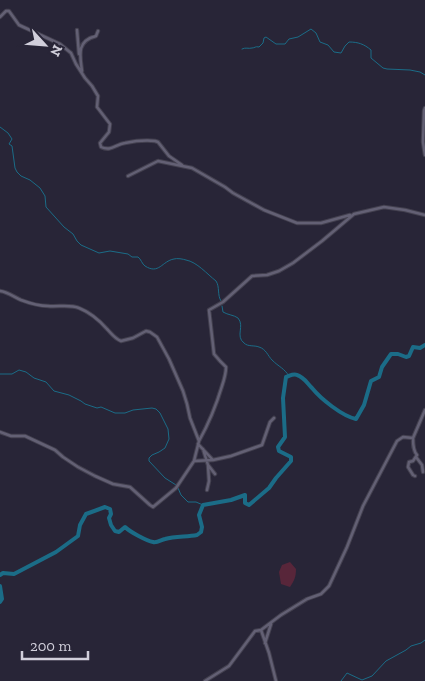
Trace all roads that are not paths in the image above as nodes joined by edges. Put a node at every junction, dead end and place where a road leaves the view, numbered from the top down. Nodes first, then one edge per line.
1 (0, 16) edge
2 (77, 30) dead end
3 (98, 31) dead end
4 (80, 58) junction
5 (82, 72) junction
6 (425, 108) edge
7 (425, 155) edge
8 (182, 166) junction
9 (128, 176) dead end
10 (354, 214) junction
11 (425, 215) edge
12 (0, 291) edge
13 (425, 410) edge
14 (274, 418) dead end
15 (0, 432) edge
16 (413, 438) junction
17 (198, 443) junction
18 (203, 450) junction
19 (416, 457) junction
20 (206, 460) junction
21 (213, 460) junction
22 (194, 461) junction
23 (208, 465) junction
24 (423, 472) dead end
25 (215, 474) dead end
26 (415, 476) dead end
27 (207, 490) dead end
28 (271, 624) junction
29 (260, 630) junction
30 (265, 644) junction
31 (205, 681) edge
32 (276, 681) edge

1 - 5 street
2 - 4 street
3 - 4 street
4 - 5 street
5 - 8 street
6 - 7 street
8 - 9 street
8 - 10 street
10 - 11 street
10 - 17 street
12 - 17 street
13 - 16 street
14 - 21 street
15 - 22 street
16 - 19 street
16 - 28 street
17 - 18 street
17 - 22 street
18 - 20 street
18 - 21 street
19 - 24 street
19 - 26 street
20 - 21 street
20 - 22 street
20 - 23 street
23 - 25 street
23 - 27 street
28 - 29 street
28 - 30 street
29 - 30 street
29 - 31 street
30 - 32 street

